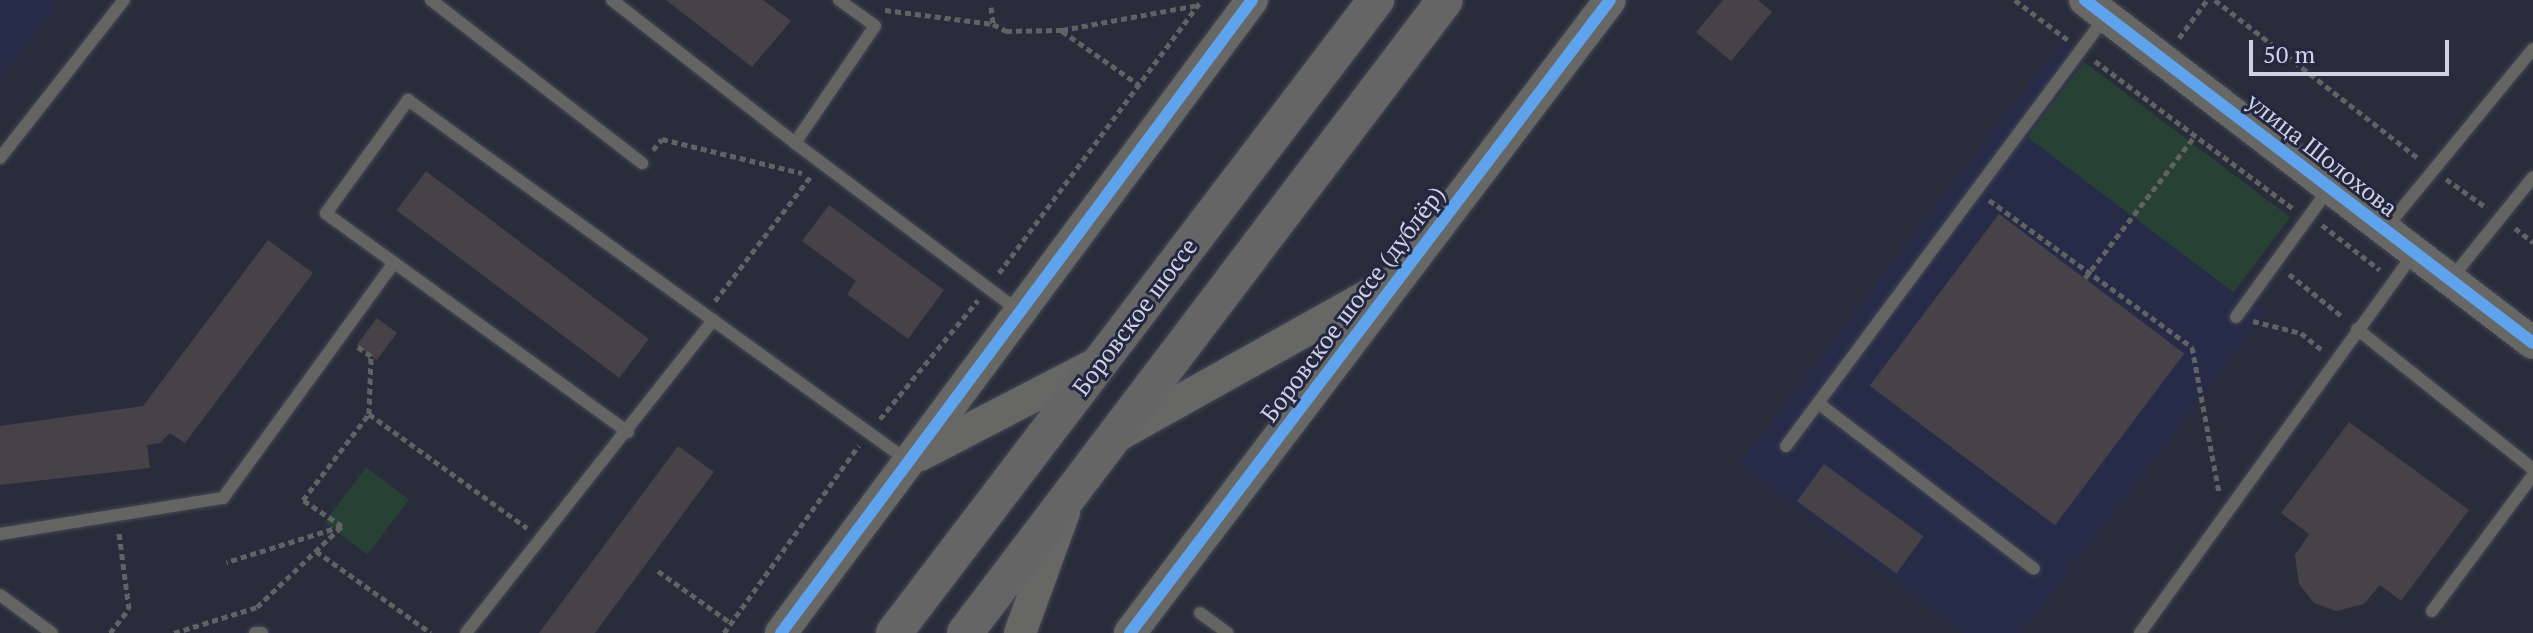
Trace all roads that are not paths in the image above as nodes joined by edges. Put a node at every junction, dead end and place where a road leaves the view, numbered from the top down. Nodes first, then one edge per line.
1 (124, 0) edge
2 (431, 0) edge
3 (612, 0) edge
4 (839, 0) edge
5 (1252, 0) edge
6 (1376, 0) edge
7 (1445, 0) edge
8 (1610, 0) edge
9 (2095, 8) edge
10 (2533, 49) edge
11 (795, 143) junction
12 (0, 158) edge
13 (642, 163) road end
14 (2533, 177) edge
15 (2329, 189) junction
16 (2383, 230) junction
17 (2414, 253) junction
18 (394, 263) junction
19 (1404, 276) junction
20 (2450, 280) junction
21 (1019, 311) junction
22 (709, 317) junction
23 (2236, 317) road end
24 (2357, 329) junction
25 (2533, 343) edge
26 (1101, 361) junction
27 (1818, 403) junction
28 (628, 432) junction
29 (1112, 439) junction
30 (1786, 446) dead end
31 (908, 461) junction
32 (2533, 469) edge
33 (2533, 475) edge
34 (1071, 493) junction
35 (0, 534) edge
36 (2034, 569) dead end
37 (0, 595) edge
38 (2432, 611) dead end
39 (1200, 613) dead end
40 (52, 633) edge
41 (255, 633) edge
42 (262, 633) edge
43 (466, 633) edge
44 (781, 633) edge
45 (894, 633) edge
46 (965, 633) edge
47 (1020, 633) edge
48 (1130, 633) edge
49 (1228, 633) edge
50 (2140, 633) edge

1 - 12 lane
2 - 13 lane
3 - 11 lane
4 - 11 lane
5 - 21 street
6 - 26 main road, Боровское шоссе
7 - 29 main road
8 - 19 street, Боровское шоссе (дублёр)
9 - 15 street, улица Шолохова
9 - 27 lane
10 - 16 lane
11 - 21 lane
14 - 20 lane
15 - 16 street, улица Шолохова
15 - 23 lane
16 - 17 street, улица Шолохова
17 - 20 street, улица Шолохова
17 - 24 lane
18 - 22 lane
18 - 28 lane
18 - 35 lane
19 - 29 street
19 - 48 street, Боровское шоссе (дублёр)
20 - 25 street, улица Шолохова
21 - 31 street
22 - 28 lane
22 - 31 lane
24 - 32 lane
24 - 50 lane
26 - 31 street
26 - 45 main road, Боровское шоссе
27 - 30 lane
27 - 36 lane
28 - 43 lane
29 - 34 main road
31 - 44 street
33 - 38 lane
34 - 46 main road
34 - 47 street
37 - 40 lane
39 - 49 lane
41 - 42 lane

